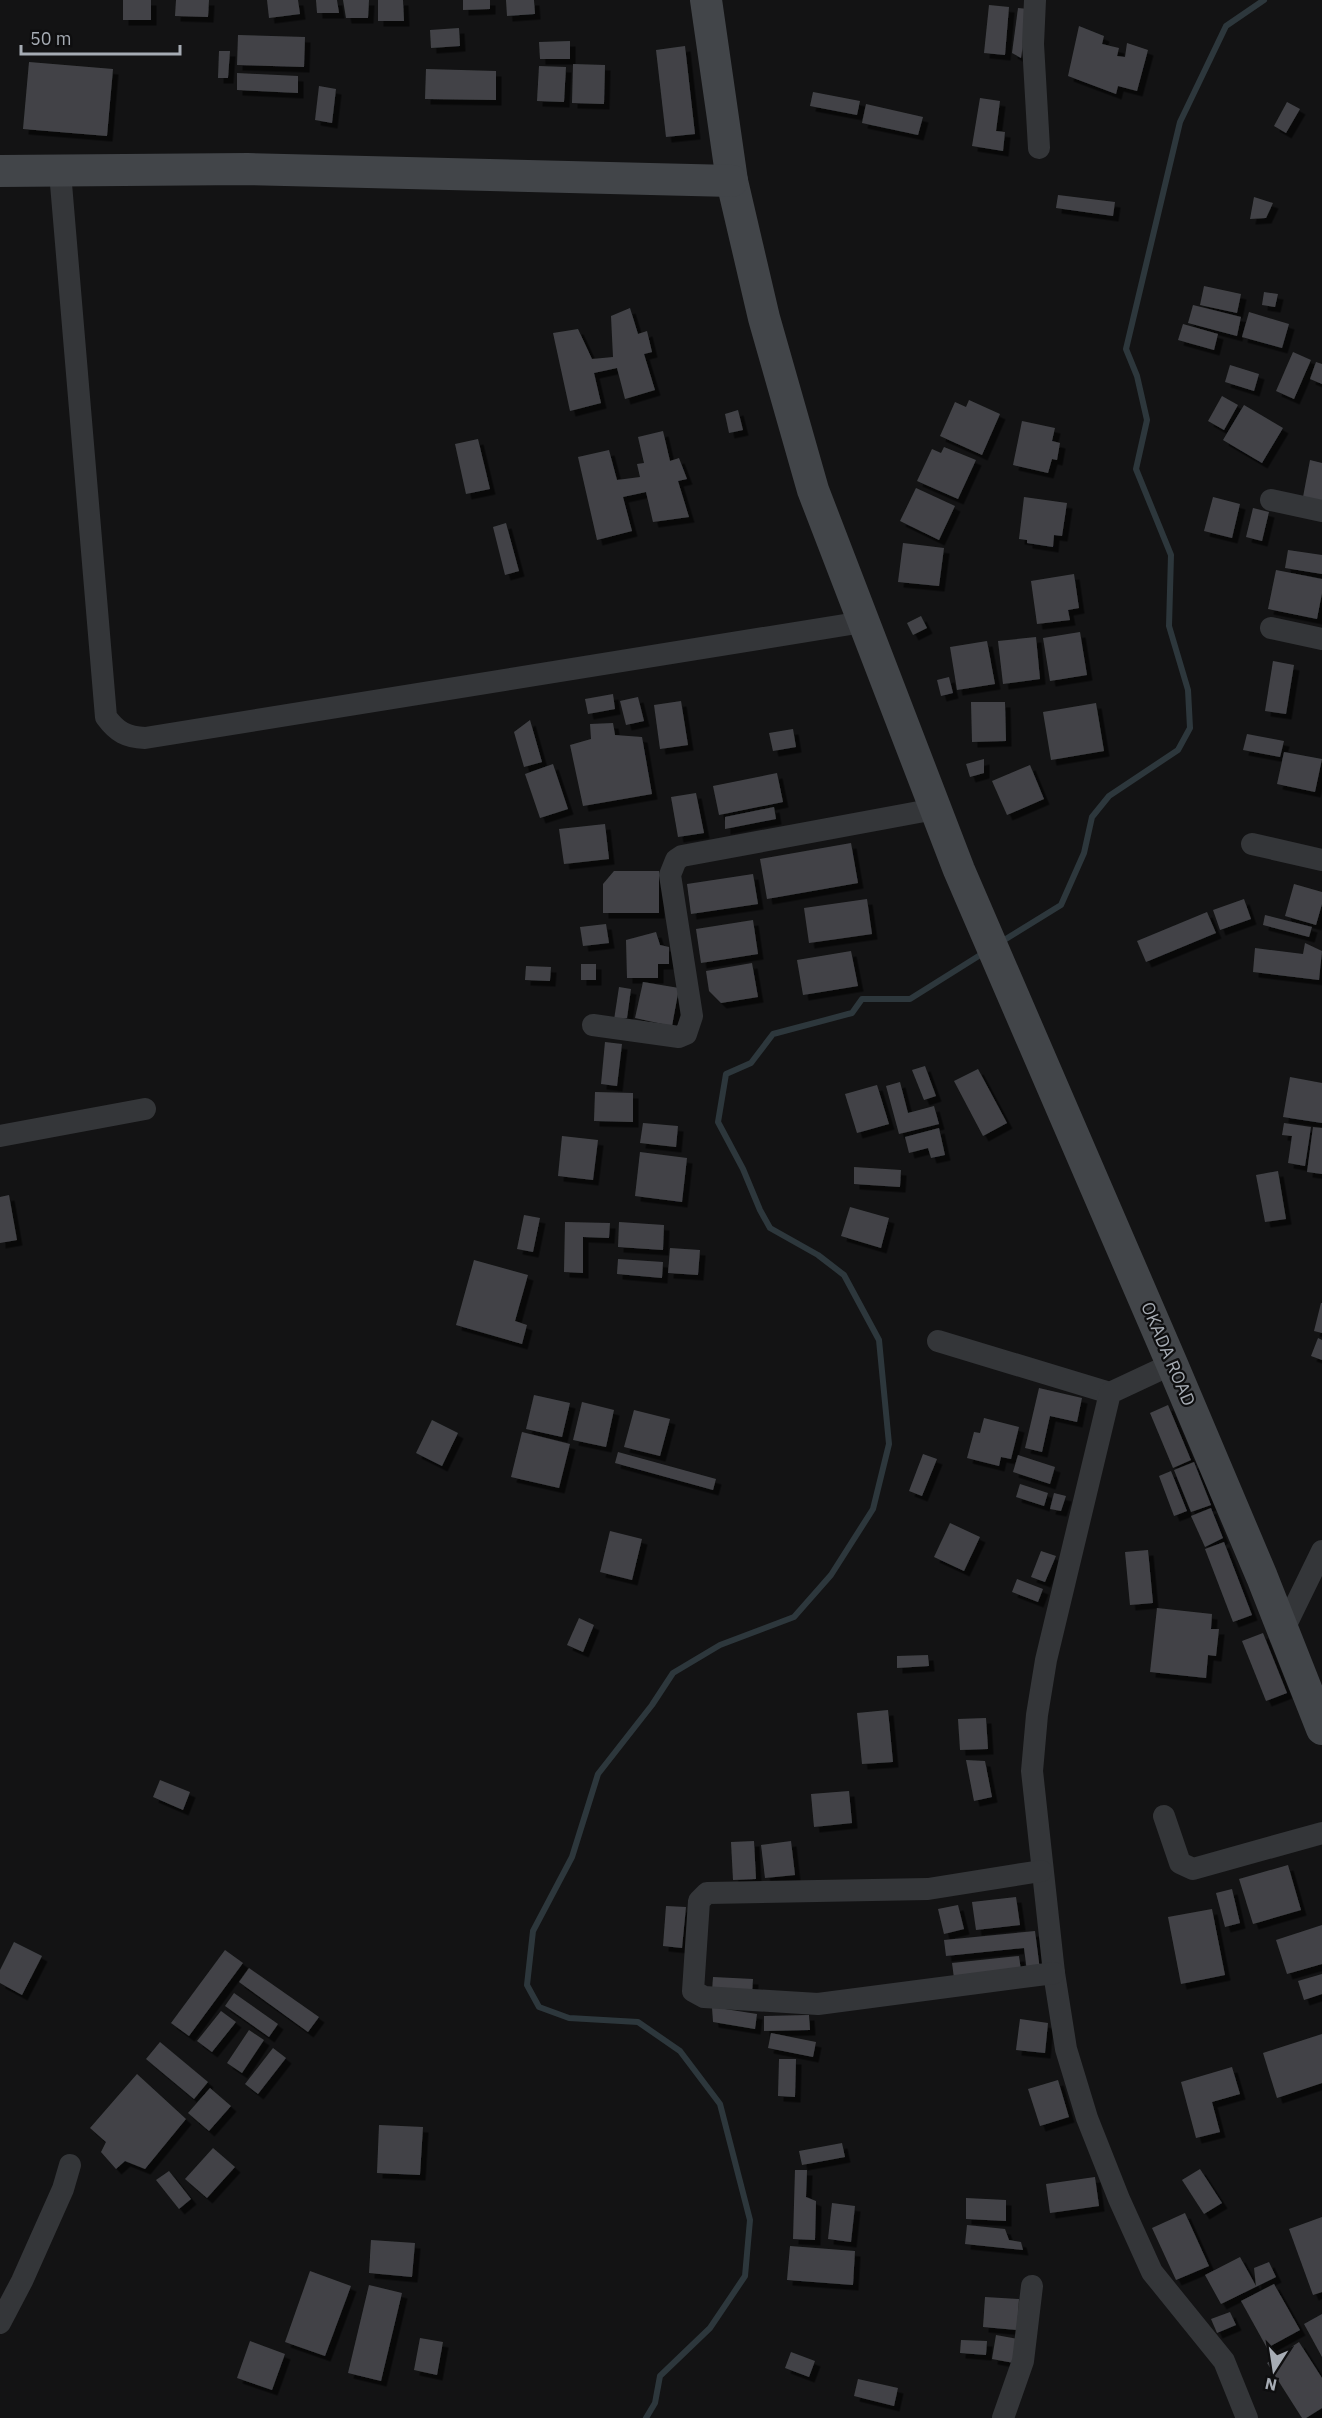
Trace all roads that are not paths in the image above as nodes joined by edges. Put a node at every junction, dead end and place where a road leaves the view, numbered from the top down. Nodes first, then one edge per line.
1 (705, 0) edge
2 (1035, 0) edge
3 (1039, 148) dead end
4 (0, 171) edge
5 (60, 172) junction
6 (732, 181) junction
7 (1271, 500) dead end
8 (1322, 511) edge
9 (862, 622) junction
10 (1271, 628) dead end
11 (1322, 639) edge
12 (935, 809) junction
13 (1252, 844) dead end
14 (1322, 860) edge
15 (593, 1026) dead end
16 (145, 1109) dead end
17 (0, 1136) edge
18 (938, 1341) dead end
19 (1172, 1364) junction
20 (1110, 1393) junction
21 (1322, 1551) edge
22 (1282, 1631) junction
23 (1320, 1719) edge
24 (1164, 1816) dead end
25 (1322, 1833) edge
26 (1041, 1871) junction
27 (1054, 1973) junction
28 (70, 2165) dead end
29 (1032, 2286) dead end
30 (0, 2323) edge
31 (1003, 2418) edge
32 (1247, 2418) edge

1 - 6 street, OKADA ROAD
2 - 3 street
4 - 5 street
5 - 6 street
5 - 9 street
6 - 9 street, OKADA ROAD
7 - 8 street
9 - 12 street, OKADA ROAD
10 - 11 street
12 - 15 street
12 - 19 street, OKADA ROAD
13 - 14 street
16 - 17 street
18 - 20 street
19 - 20 street
19 - 22 street, OKADA ROAD
20 - 26 street
21 - 22 street
22 - 23 street, OKADA ROAD
24 - 25 street
26 - 27 street
26 - 27 street
27 - 32 street
28 - 30 street
29 - 31 street

